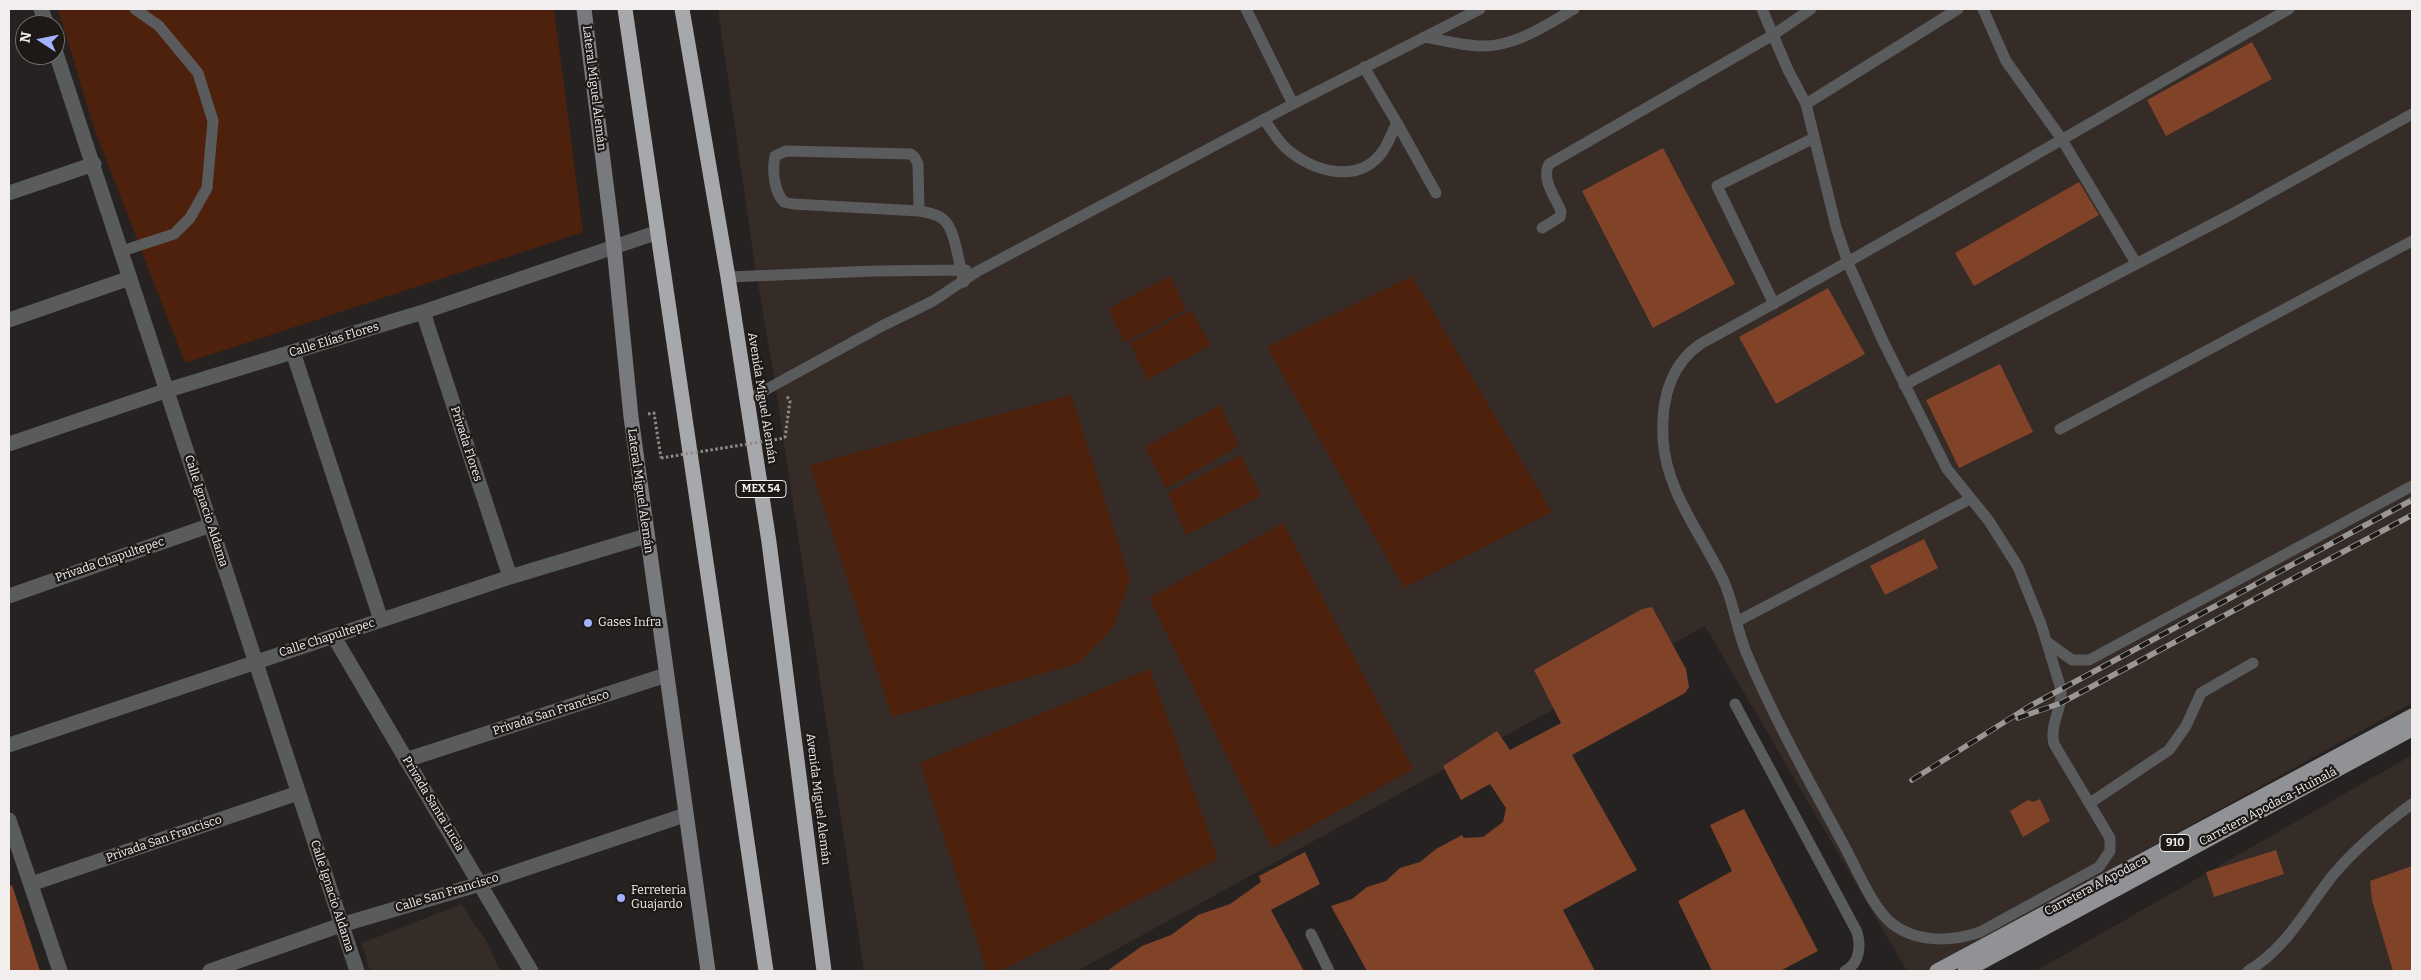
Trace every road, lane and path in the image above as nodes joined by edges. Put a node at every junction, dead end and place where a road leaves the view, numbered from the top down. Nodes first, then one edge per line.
1 (135, 9) edge
2 (584, 9) edge
3 (625, 9) edge
4 (682, 9) edge
5 (1246, 9) edge
6 (1480, 9) edge
7 (1574, 9) edge
8 (1762, 9) edge
9 (1811, 9) edge
10 (1958, 9) edge
11 (1983, 9) edge
12 (2290, 9) edge
13 (1773, 35) junction
14 (1424, 37) junction
15 (60, 65) edge
16 (1364, 68) junction
17 (1293, 104) junction
18 (1806, 104) junction
19 (2412, 114) edge
20 (1264, 119) junction
21 (1397, 123) junction
22 (1814, 138) junction
23 (2061, 138) junction
24 (94, 164) junction
25 (9, 193) edge
26 (1436, 193) dead end
27 (919, 210) junction
28 (1542, 228) dead end
29 (658, 232) junction
30 (2412, 241) edge
31 (614, 247) junction
32 (122, 251) junction
33 (1848, 263) junction
34 (2136, 263) junction
35 (960, 270) junction
36 (978, 271) junction
37 (728, 277) junction
38 (130, 278) junction
39 (964, 282) junction
40 (1774, 304) junction
41 (423, 312) junction
42 (9, 320) edge
43 (293, 352) junction
44 (1904, 385) junction
45 (168, 390) junction
46 (747, 400) junction
47 (790, 401) dead end
48 (654, 413) dead end
49 (2060, 429) dead end
50 (9, 444) edge
51 (2412, 486) edge
52 (1970, 499) junction
53 (211, 525) junction
54 (646, 536) junction
55 (510, 577) junction
56 (9, 596) edge
57 (381, 620) junction
58 (1738, 621) junction
59 (334, 637) junction
60 (2046, 642) junction
61 (254, 661) junction
62 (2253, 663) dead end
63 (666, 675) junction
64 (1736, 704) dead end
65 (2412, 716) edge
66 (2412, 729) edge
67 (9, 745) edge
68 (406, 760) junction
69 (298, 793) junction
70 (2090, 803) junction
71 (2412, 804) edge
72 (685, 815) junction
73 (9, 820) edge
74 (31, 884) junction
75 (480, 884) junction
76 (341, 925) junction
77 (1311, 934) dead end
78 (60, 971) edge
79 (210, 971) edge
80 (357, 971) edge
81 (531, 971) edge
82 (708, 971) edge
83 (766, 971) edge
84 (824, 971) edge
85 (1329, 971) edge
86 (1846, 971) edge
87 (1937, 971) edge
88 (1965, 971) edge
89 (2248, 971) edge

1 - 32 lane
2 - 31 street, Lateral Miguel Alemán
3 - 29 highway
4 - 37 highway, Avenida Miguel Alemán / MEX 54
5 - 17 lane
6 - 14 lane
7 - 14 lane
8 - 13 lane
9 - 13 lane
10 - 18 lane
11 - 23 lane
12 - 23 lane
13 - 18 lane
13 - 28 lane
14 - 16 lane
15 - 24 street, Calle Ignacio Aldama
16 - 17 lane
16 - 21 lane
17 - 20 lane
18 - 22 lane
19 - 34 lane
20 - 21 lane
20 - 36 lane
21 - 26 lane
22 - 33 lane
22 - 40 lane
23 - 33 lane
23 - 34 lane
24 - 25 street
24 - 32 street, Calle Ignacio Aldama
27 - 27 lane
27 - 35 lane
29 - 31 street, Calle Elías Flores
29 - 83 highway
30 - 49 lane
31 - 41 street, Calle Elías Flores
31 - 54 street, Lateral Miguel Alemán
32 - 38 street, Calle Ignacio Aldama
33 - 40 lane
33 - 44 lane
34 - 44 lane
35 - 36 lane
35 - 37 lane
35 - 39 lane
36 - 39 lane
37 - 46 highway, Avenida Miguel Alemán / MEX 54
38 - 42 street
38 - 45 street, Calle Ignacio Aldama
39 - 46 lane
40 - 58 lane
41 - 43 street, Calle Elías Flores
41 - 55 street, Privada Flores
43 - 45 street, Calle Elías Flores
43 - 57 street
44 - 52 lane
45 - 50 street, Calle Elías Flores
45 - 53 street, Calle Ignacio Aldama
46 - 84 highway, Avenida Miguel Alemán / MEX 54
47 - 48 path, bridge
51 - 60 lane
52 - 58 lane
52 - 60 lane
53 - 56 street, Privada Chapultepec
53 - 61 street, Calle Ignacio Aldama
54 - 55 street, Calle Chapultepec
54 - 63 street, Lateral Miguel Alemán
55 - 57 street, Calle Chapultepec
57 - 59 street, Calle Chapultepec
58 - 70 lane
59 - 61 street, Calle Chapultepec
59 - 68 street, Privada Santa Lucia
60 - 70 lane
61 - 67 street, Calle Chapultepec
61 - 69 street, Calle Ignacio Aldama
62 - 70 lane
63 - 68 street, Privada San Francisco
63 - 72 street, Lateral Miguel Alemán
64 - 86 lane
65 - 87 main road, Carretera A Apodaca / 910
66 - 88 main road, Carretera Apodaca-Huinalá / 910
68 - 75 street, Privada Santa Lucia
69 - 74 street, Privada San Francisco
69 - 76 street, Calle Ignacio Aldama
71 - 89 lane
72 - 75 street, Calle San Francisco
72 - 82 street, Lateral Miguel Alemán
73 - 74 street
74 - 78 street
75 - 76 street, Calle San Francisco
75 - 81 street, Privada Santa Lucia
76 - 79 street, Calle San Francisco
76 - 80 street, Calle Ignacio Aldama
77 - 85 lane

